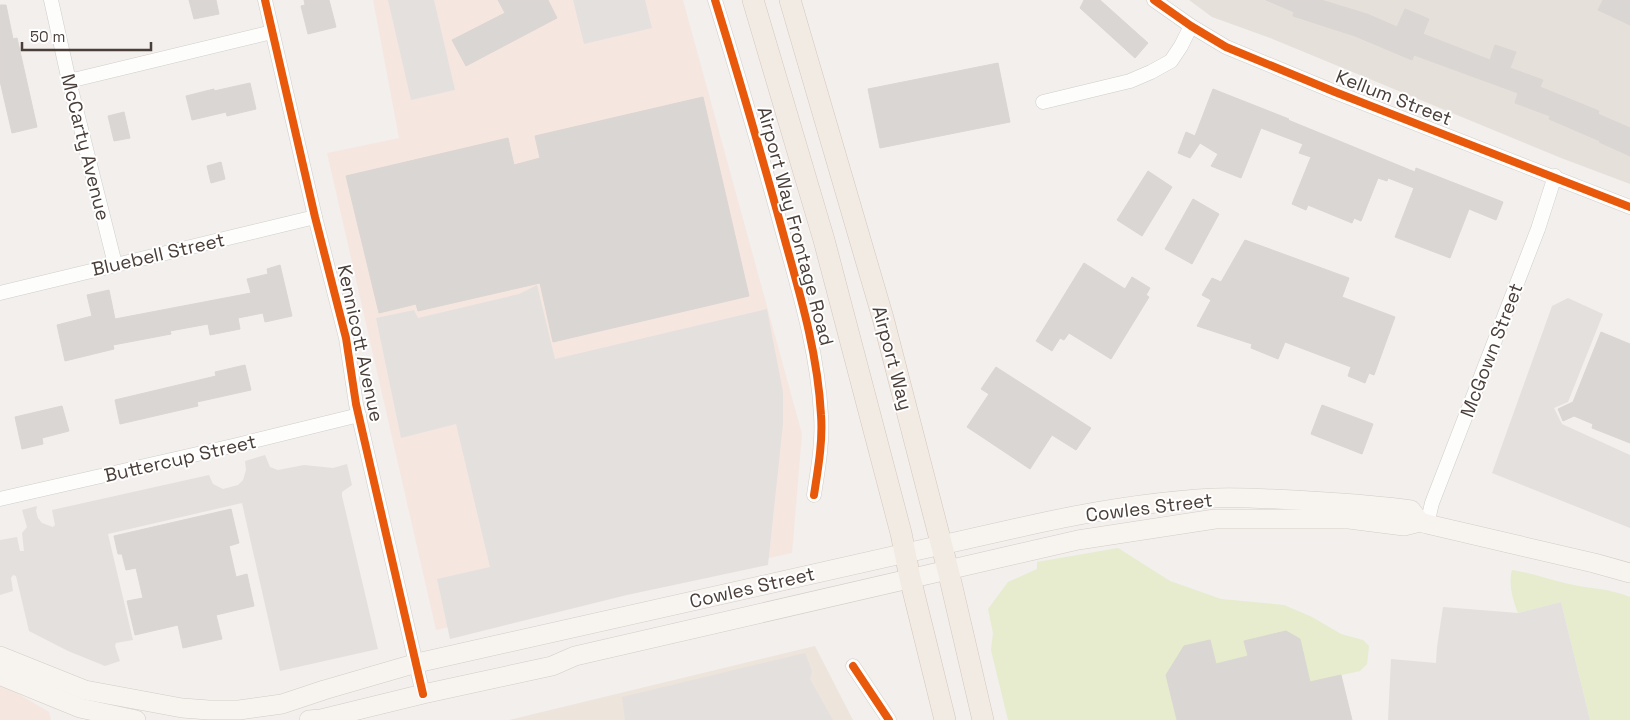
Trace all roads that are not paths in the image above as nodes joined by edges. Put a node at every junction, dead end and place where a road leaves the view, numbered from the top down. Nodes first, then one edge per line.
1 (51, 0) edge
2 (265, 0) edge
3 (715, 0) edge
4 (753, 0) edge
5 (790, 0) edge
6 (1154, 0) edge
7 (1190, 26) junction
8 (272, 32) junction
9 (69, 81) junction
10 (1043, 102) dead end
11 (1555, 176) junction
12 (1630, 207) edge
13 (315, 217) junction
14 (115, 264) junction
15 (0, 293) edge
16 (359, 415) junction
17 (814, 495) dead end
18 (0, 499) edge
19 (1420, 519) junction
20 (941, 545) junction
21 (906, 553) junction
22 (948, 570) junction
23 (1630, 573) edge
24 (910, 578) junction
25 (0, 656) edge
26 (417, 663) junction
27 (853, 666) dead end
28 (0, 673) edge
29 (85, 690) junction
30 (423, 694) junction
31 (78, 714) edge
32 (136, 720) edge
33 (309, 720) edge
34 (889, 720) edge
35 (945, 720) edge
36 (983, 720) edge

1 - 9 street, McCarty Avenue
2 - 8 street, Kennicott Avenue
3 - 17 street, Airport Way Frontage Road
4 - 21 main road, Airport Way
5 - 20 main road, Airport Way
6 - 7 street, Kellum Street
7 - 10 street
7 - 11 street, Kellum Street
8 - 9 street
8 - 13 street, Kennicott Avenue
9 - 14 street, McCarty Avenue
11 - 12 street, Kellum Street
11 - 19 street, McGown Street
13 - 14 street, Bluebell Street
13 - 16 street, Kennicott Avenue
14 - 15 street, Bluebell Street
16 - 18 street, Buttercup Street
16 - 26 street, Kennicott Avenue
19 - 20 main road, Cowles Street
19 - 22 main road, Cowles Street
19 - 23 main road, Cowles Street
20 - 21 main road, Cowles Street
20 - 22 main road, Airport Way
21 - 24 main road, Airport Way
21 - 26 main road, Cowles Street
22 - 24 main road, Cowles Street
22 - 36 main road, Airport Way
24 - 30 main road, Cowles Street
24 - 35 main road, Airport Way
25 - 29 main road, Cowles Street
26 - 29 main road, Cowles Street
26 - 30 street, Kennicott Avenue
27 - 34 street
28 - 31 main road
29 - 31 main road
30 - 33 main road, Cowles Street
31 - 32 main road

